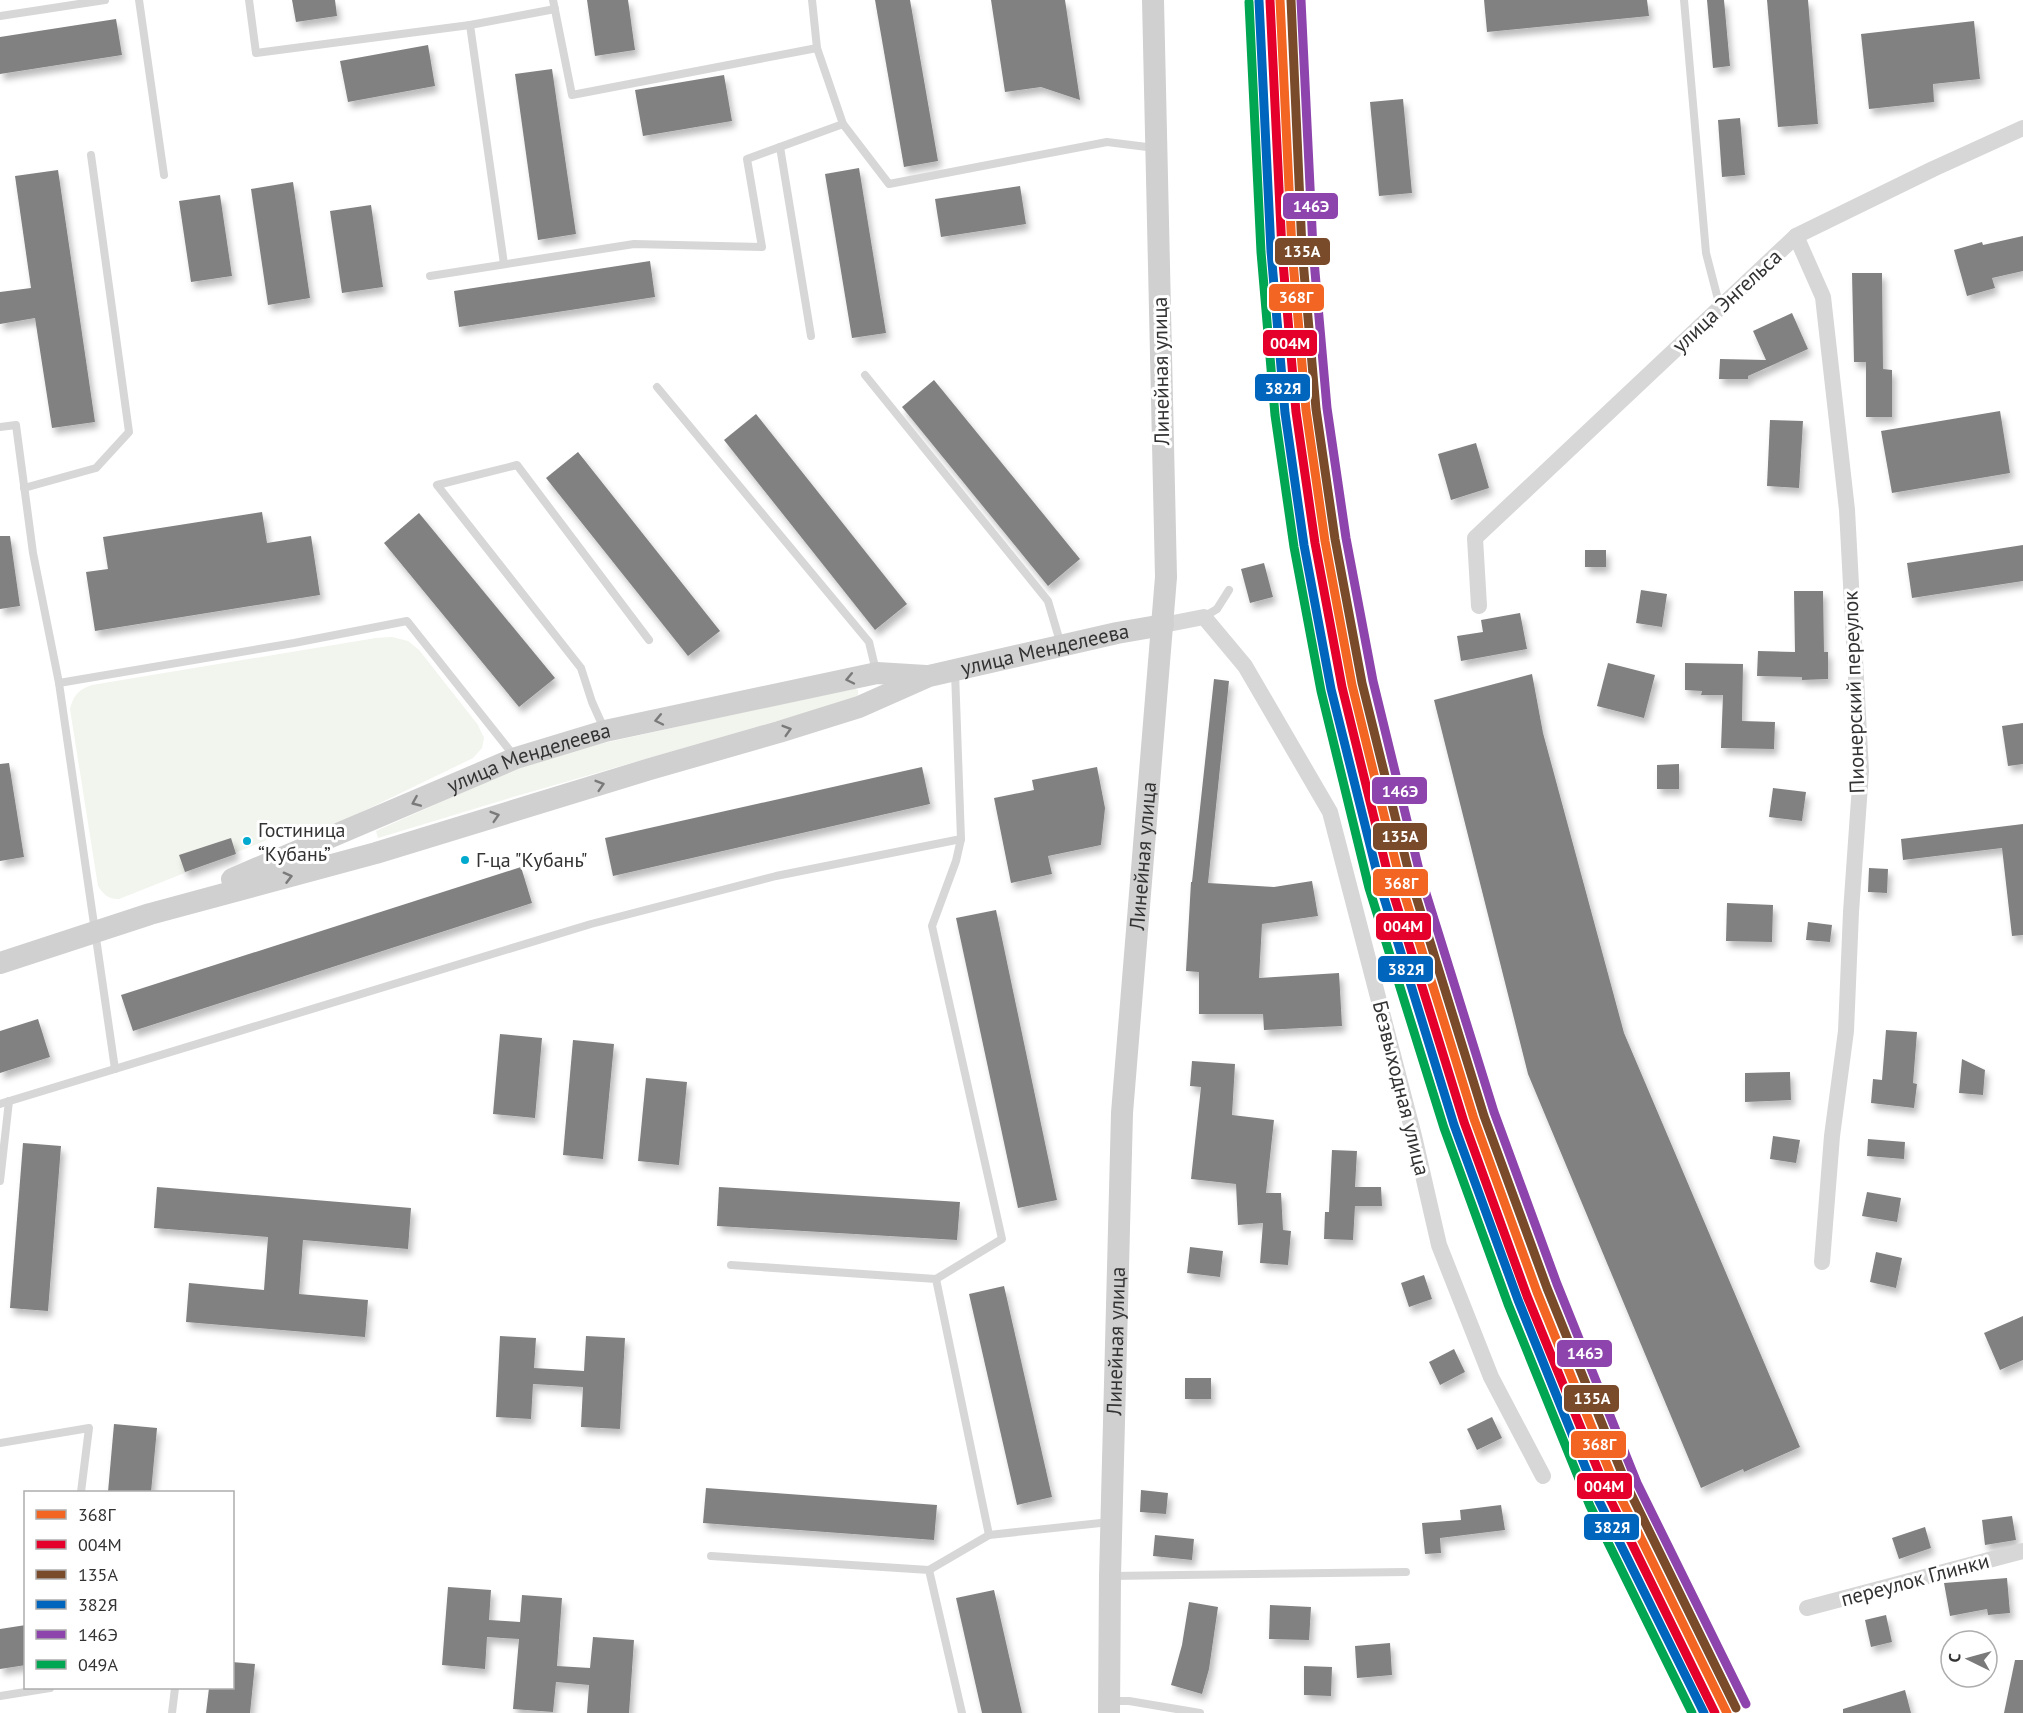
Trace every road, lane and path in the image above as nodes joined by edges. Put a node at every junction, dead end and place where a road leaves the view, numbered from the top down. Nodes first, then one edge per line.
1 (105, 0) edge
2 (139, 0) edge
3 (249, 0) edge
4 (812, 0) edge
5 (1153, 0) edge
6 (1684, 0) edge
7 (554, 4) edge
8 (0, 16) edge
9 (470, 25) junction
10 (817, 48) junction
11 (843, 124) junction
12 (2023, 128) edge
13 (780, 147) junction
14 (1156, 148) junction
15 (91, 155) dead end
16 (164, 175) dead end
17 (1796, 236) junction
18 (504, 264) junction
19 (430, 276) dead end
20 (1720, 307) junction
21 (811, 336) dead end
22 (865, 375) dead end
23 (657, 387) dead end
24 (0, 427) edge
25 (24, 488) junction
26 (1229, 590) dead end
27 (1479, 606) dead end
28 (1204, 617) junction
29 (1163, 625) junction
30 (649, 640) dead end
31 (1061, 646) junction
32 (955, 670) junction
33 (877, 673) junction
34 (929, 676) junction
35 (59, 683) junction
36 (605, 731) junction
37 (516, 758) junction
38 (961, 839) junction
39 (150, 914) junction
40 (95, 932) junction
41 (0, 963) edge
42 (115, 1069) junction
43 (5, 1102) edge
44 (0, 1181) edge
45 (1822, 1262) dead end
46 (731, 1265) dead end
47 (936, 1279) junction
48 (0, 1443) edge
49 (1543, 1476) dead end
50 (81, 1491) edge
51 (1113, 1522) junction
52 (989, 1535) junction
53 (2023, 1551) edge
54 (711, 1556) dead end
55 (929, 1570) junction
56 (1406, 1572) dead end
57 (1110, 1575) junction
58 (1807, 1608) dead end
59 (43, 1689) edge
60 (175, 1689) edge
61 (0, 1695) edge
62 (1109, 1707) edge
63 (172, 1713) edge
64 (962, 1713) edge
65 (1200, 1713) edge

1 - 8 lane
2 - 16 lane
3 - 9 lane
4 - 10 lane
5 - 14 main road, Линейная улица
6 - 20 lane
7 - 9 lane
7 - 10 lane
9 - 18 lane
10 - 11 lane
11 - 13 lane
11 - 14 lane
12 - 17 street, улица Энгельса
13 - 18 lane
13 - 21 lane
14 - 29 main road, Линейная улица
15 - 25 lane
17 - 20 street, улица Энгельса
17 - 45 street, Пионерский переулок
18 - 19 lane
20 - 27 street, улица Энгельса
22 - 31 lane
23 - 33 lane
24 - 25 lane
25 - 35 lane
26 - 28 lane
28 - 29 street
28 - 49 street, Безвыходная улица
29 - 31 main road, улица Менделеева
29 - 51 main road, Линейная улица
30 - 36 lane
31 - 32 main road, улица Менделеева
32 - 34 main road, улица Менделеева
32 - 38 lane
33 - 34 main road, улица Менделеева
33 -> 36 main road, улица Менделеева
39 -> 34 main road, улица Менделеева
35 - 37 lane
35 - 40 lane
36 - 37 main road, улица Менделеева
37 -> 39 main road, улица Менделеева
38 - 42 lane
38 - 47 lane
39 - 40 main road, улица Менделеева
40 - 41 main road, улица Менделеева
40 - 42 lane
42 - 43 lane
43 - 44 lane
46 - 47 lane
47 - 52 lane
48 - 50 lane
51 - 52 lane
51 - 57 main road, Линейная улица
52 - 55 lane
53 - 58 street, переулок Глинки
54 - 55 lane
55 - 64 lane
56 - 57 lane
57 - 62 main road, Линейная улица
59 - 61 lane
60 - 63 lane
62 - 65 lane

